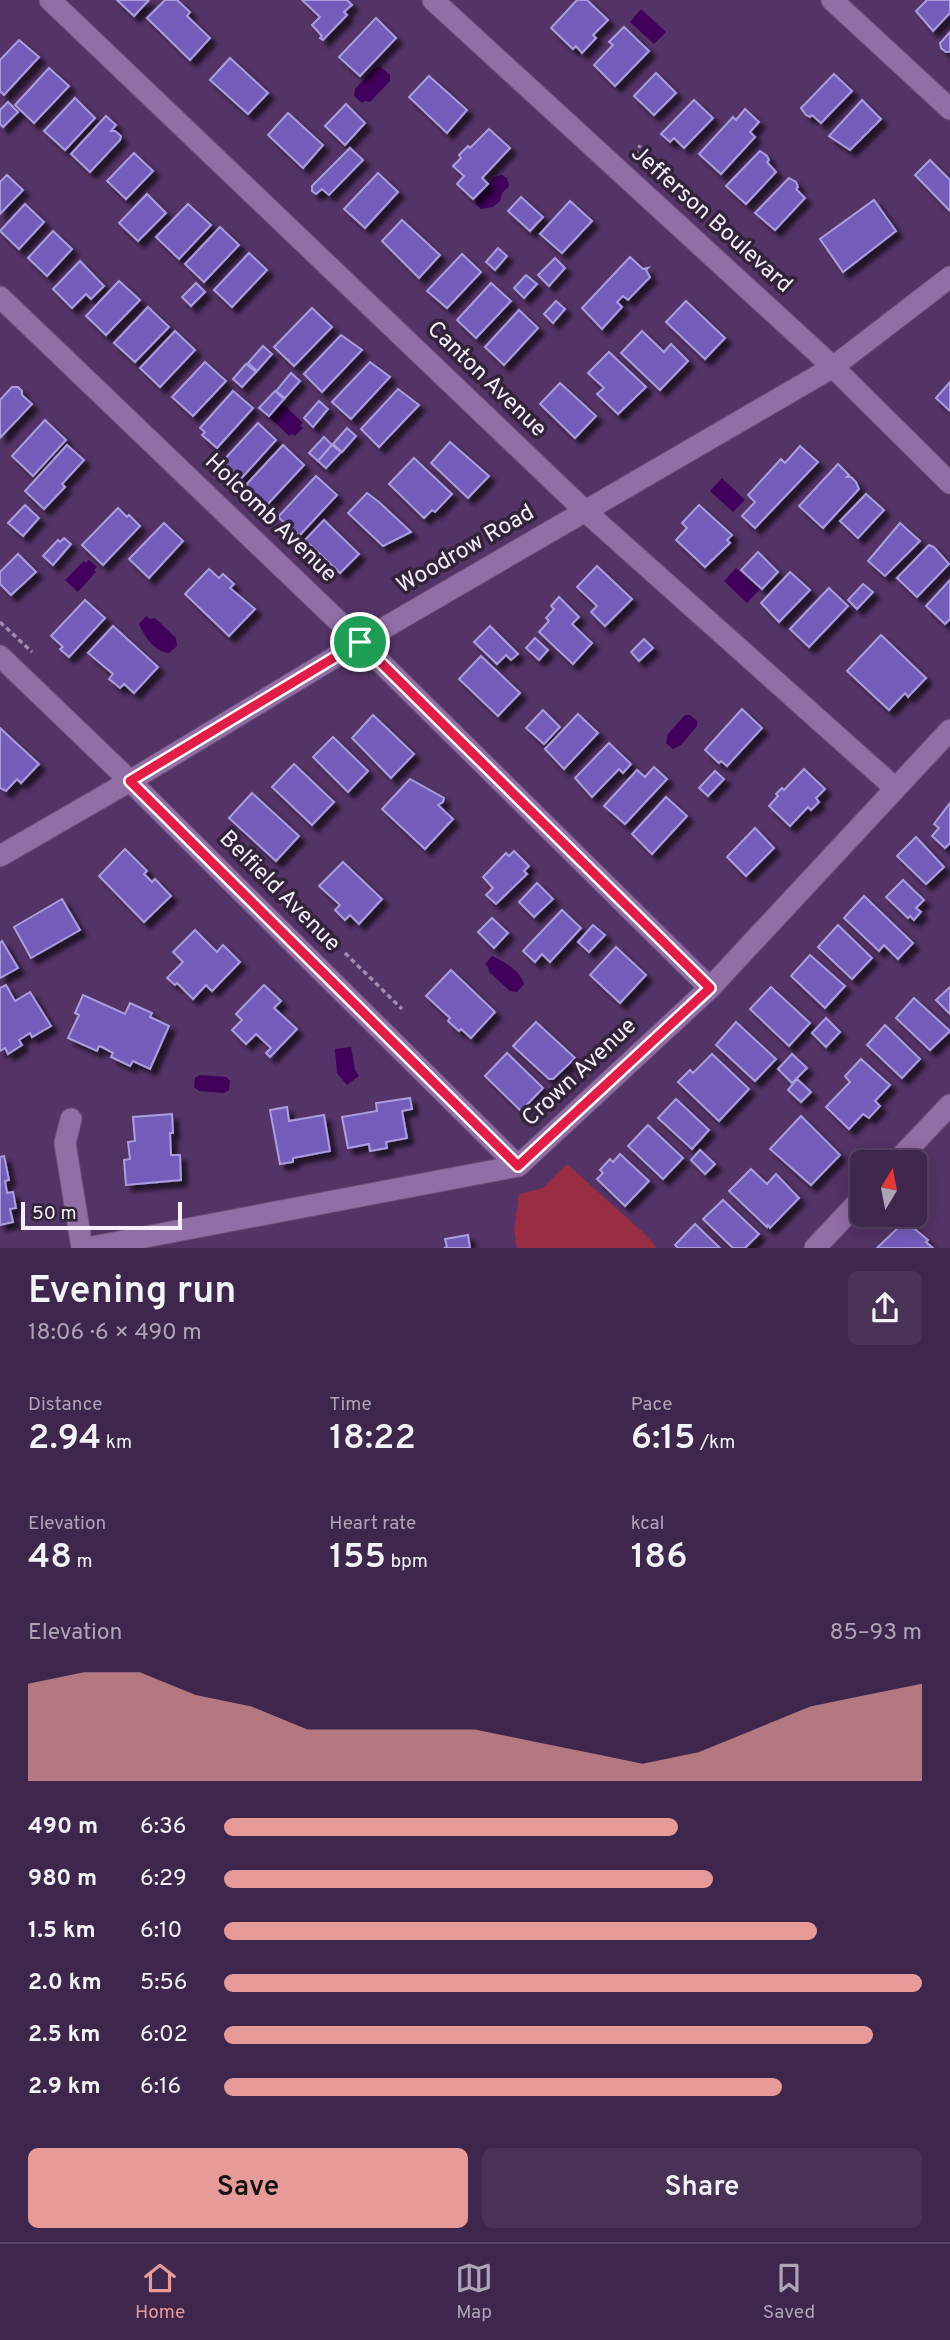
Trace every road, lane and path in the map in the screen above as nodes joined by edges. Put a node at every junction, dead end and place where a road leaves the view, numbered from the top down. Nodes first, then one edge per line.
1 (50, 0) edge
2 (433, 0) edge
3 (832, 0) edge
4 (950, 109) edge
5 (640, 145) dead end
6 (636, 156) dead end
7 (950, 277) edge
8 (0, 297) edge
9 (833, 367) junction
10 (950, 483) edge
11 (584, 511) junction
12 (0, 622) edge
13 (360, 642) junction
14 (32, 652) dead end
15 (0, 656) edge
16 (950, 730) edge
17 (130, 781) junction
18 (895, 788) junction
19 (0, 856) edge
20 (345, 953) dead end
21 (710, 988) junction
22 (402, 1009) dead end
23 (950, 1105) edge
24 (71, 1119) dead end
25 (907, 1150) edge
26 (518, 1166) junction
27 (850, 1211) edge
28 (82, 1248) edge
29 (87, 1248) edge
30 (815, 1248) edge

1 - 11 street, Canton Avenue
2 - 9 street, Jefferson Boulevard
3 - 4 street
5 - 6 path
7 - 9 street, Woodrow Road
8 - 13 street, Holcomb Avenue
9 - 10 street, Jefferson Boulevard
9 - 11 street, Woodrow Road
11 - 13 street, Woodrow Road
11 - 18 street, Canton Avenue
12 - 14 path
13 - 17 street, Woodrow Road
13 - 21 street, Holcomb Avenue
15 - 17 street, Belfield Avenue
16 - 18 street, Crown Avenue
17 - 19 street, Woodrow Road
17 - 26 street, Belfield Avenue
18 - 21 street, Crown Avenue
20 - 22 path
21 - 26 street, Crown Avenue
23 - 25 street
24 - 28 street
26 - 29 street
27 - 30 street

